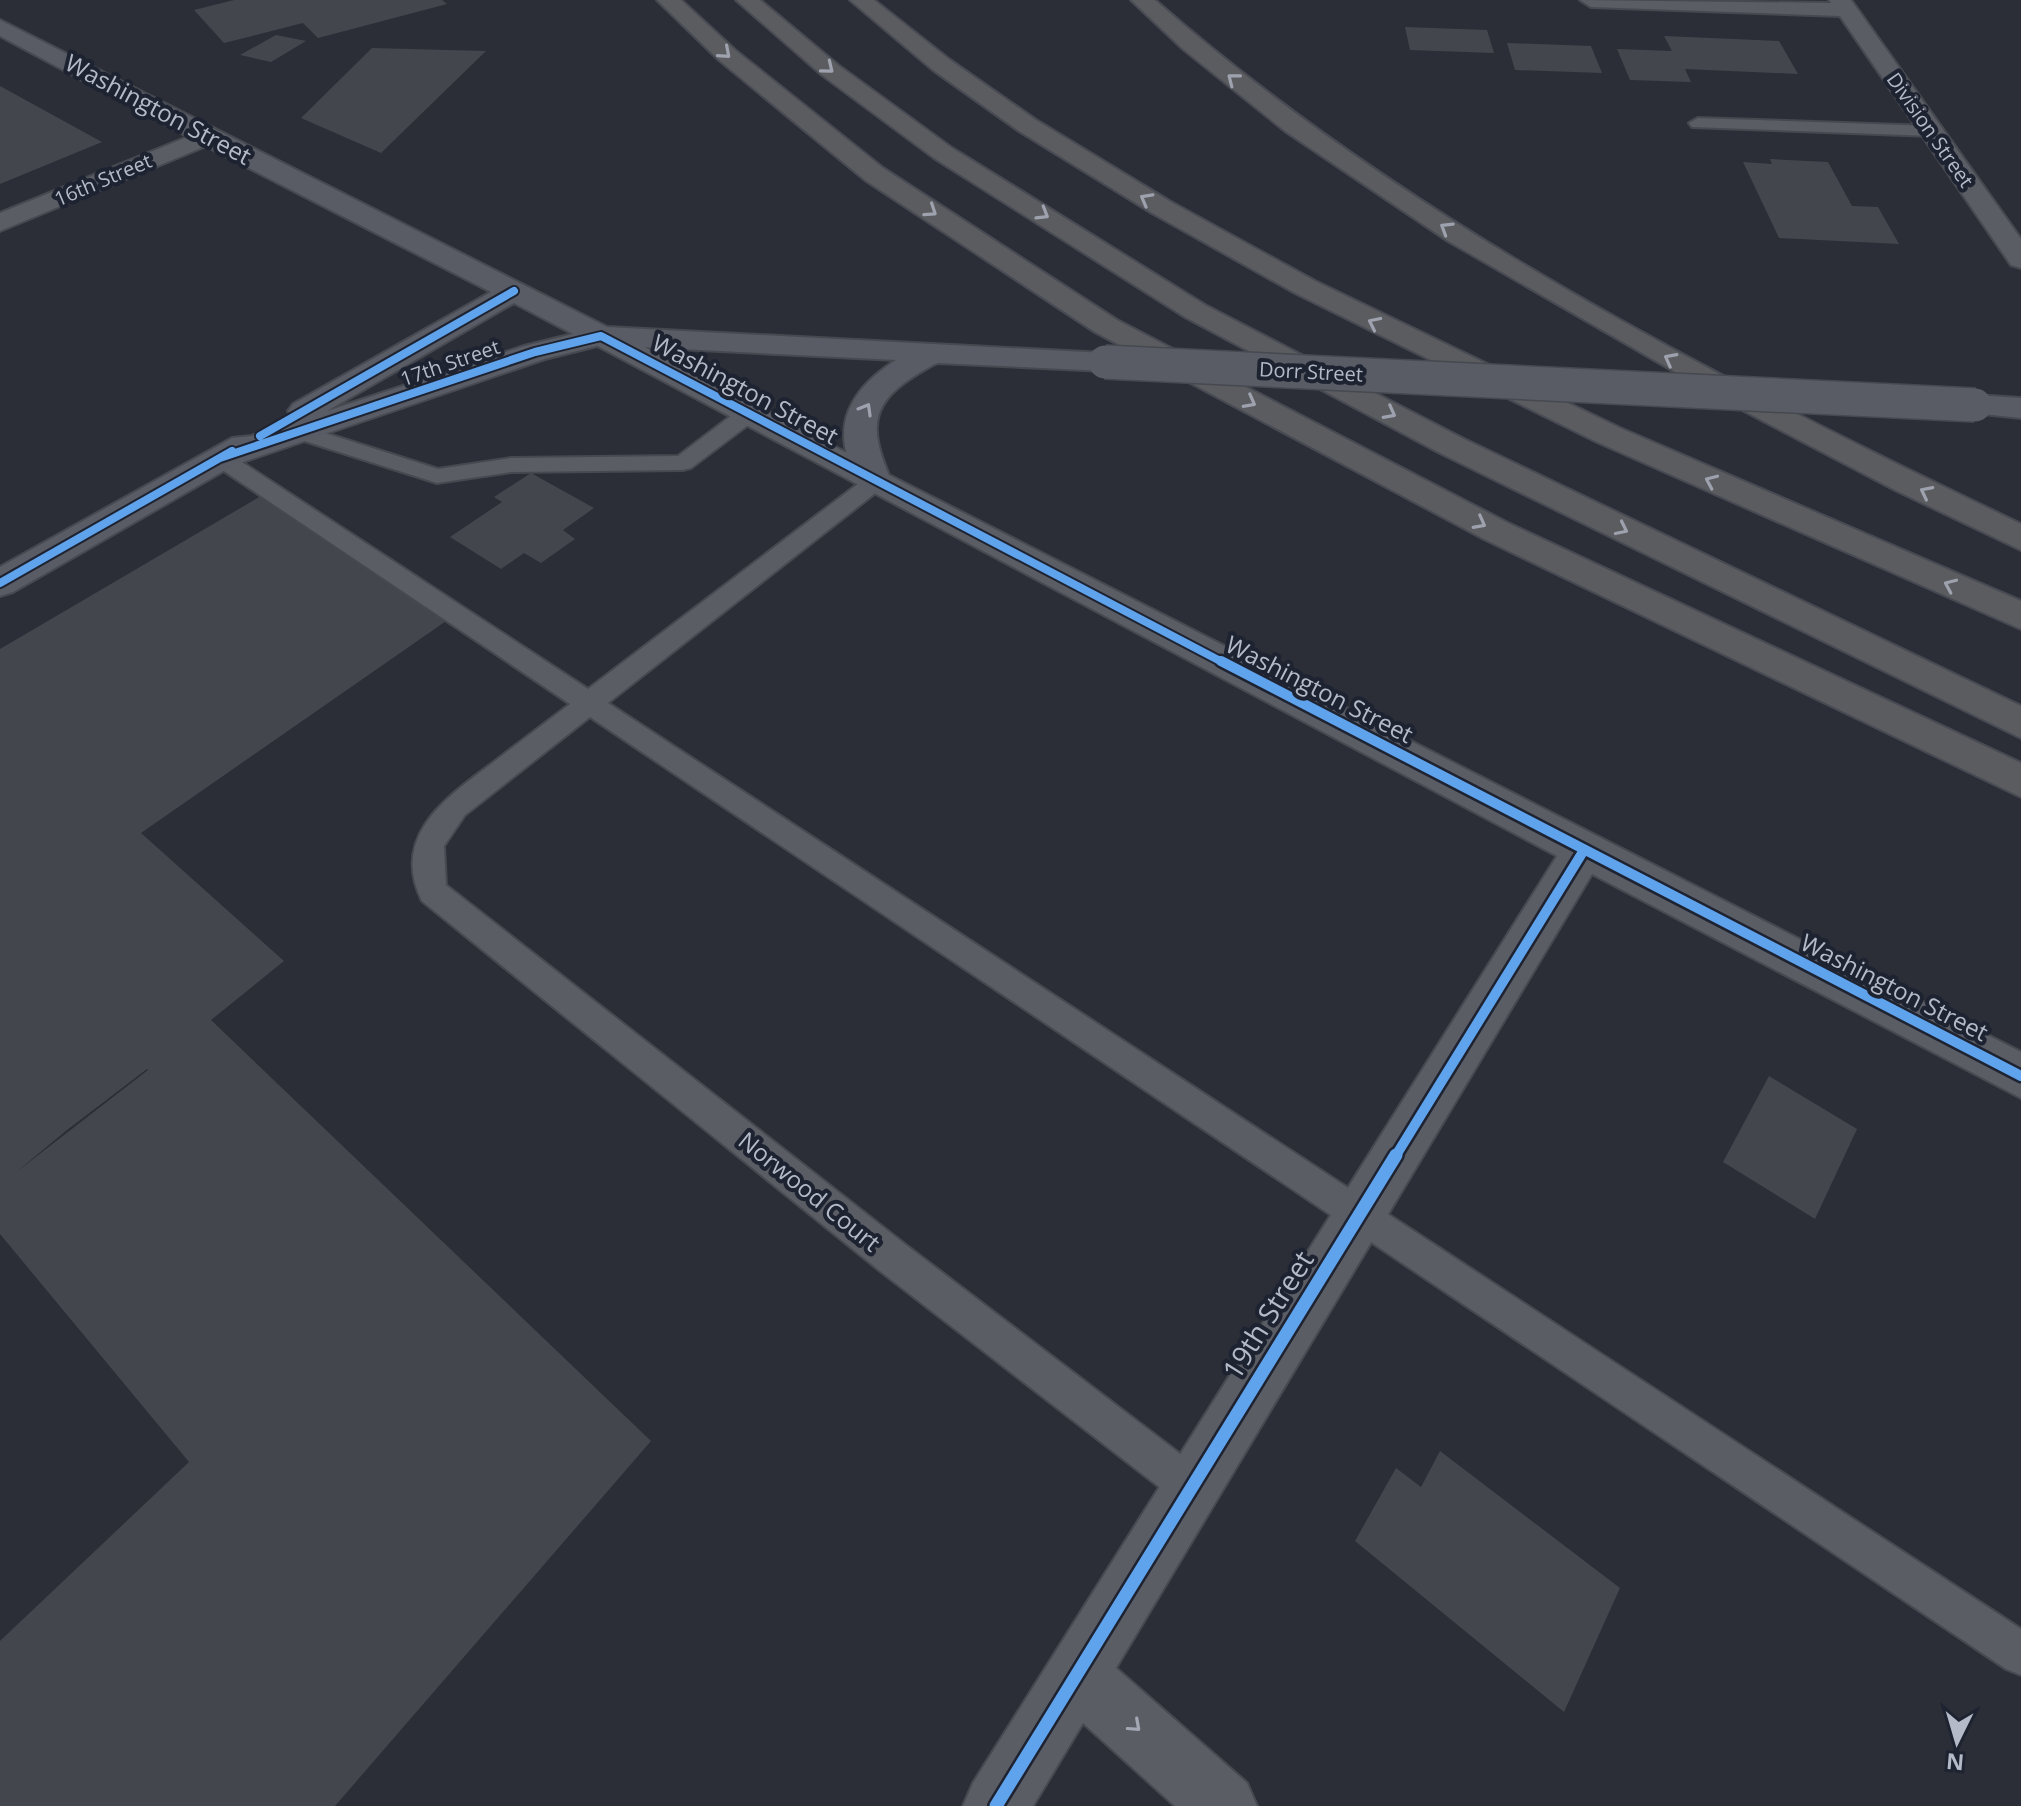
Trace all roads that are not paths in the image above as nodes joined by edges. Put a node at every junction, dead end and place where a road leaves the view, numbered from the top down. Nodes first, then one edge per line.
1 (668, 0) edge
2 (747, 0) edge
3 (861, 0) edge
4 (1142, 0) edge
5 (1591, 0) edge
6 (1843, 5) edge
7 (0, 27) edge
8 (1698, 123) dead end
9 (1931, 131) junction
10 (207, 137) junction
11 (0, 223) edge
12 (2021, 259) edge
13 (514, 291) junction
14 (601, 336) junction
15 (934, 353) junction
16 (2021, 408) edge
17 (748, 414) junction
18 (286, 430) junction
19 (220, 458) junction
20 (875, 482) junction
21 (2021, 538) edge
22 (0, 583) edge
23 (2021, 616) edge
24 (592, 702) junction
25 (2021, 723) edge
26 (2021, 781) edge
27 (1584, 850) junction
28 (2021, 1076) edge
29 (1360, 1213) junction
30 (1190, 1486) junction
31 (2021, 1654) edge
32 (1077, 1675) junction
33 (996, 1806) edge
34 (1224, 1806) edge

1 -> 26 highway
2 -> 25 highway
23 -> 3 highway
21 -> 4 highway
5 - 6 street
6 - 9 street, Division Street
7 - 10 main road, Washington Street
8 - 9 lane
9 - 12 street, Division Street
10 - 11 street, 16th Street
10 - 13 main road, Washington Street
13 - 14 main road, Washington Street
13 - 18 main road, 17th Street
14 - 15 main road, Dorr Street
14 - 17 street, Washington Street
14 - 18 main road, 17th Street
15 - 16 main road, Dorr Street, bridge
20 -> 15 main road
17 - 18 lane
17 - 20 street, Washington Street
18 - 19 main road, 17th Street
19 - 22 main road, 17th Street
19 - 24 lane
20 - 24 lane
20 - 27 street, Washington Street
24 - 29 lane
24 - 30 lane, Norwood Court
27 - 28 street, Washington Street
27 - 29 street, 19th Street
29 - 30 street, 19th Street
29 - 31 lane
30 - 32 street, 19th Street
32 - 33 street, 19th Street
32 -> 34 street

